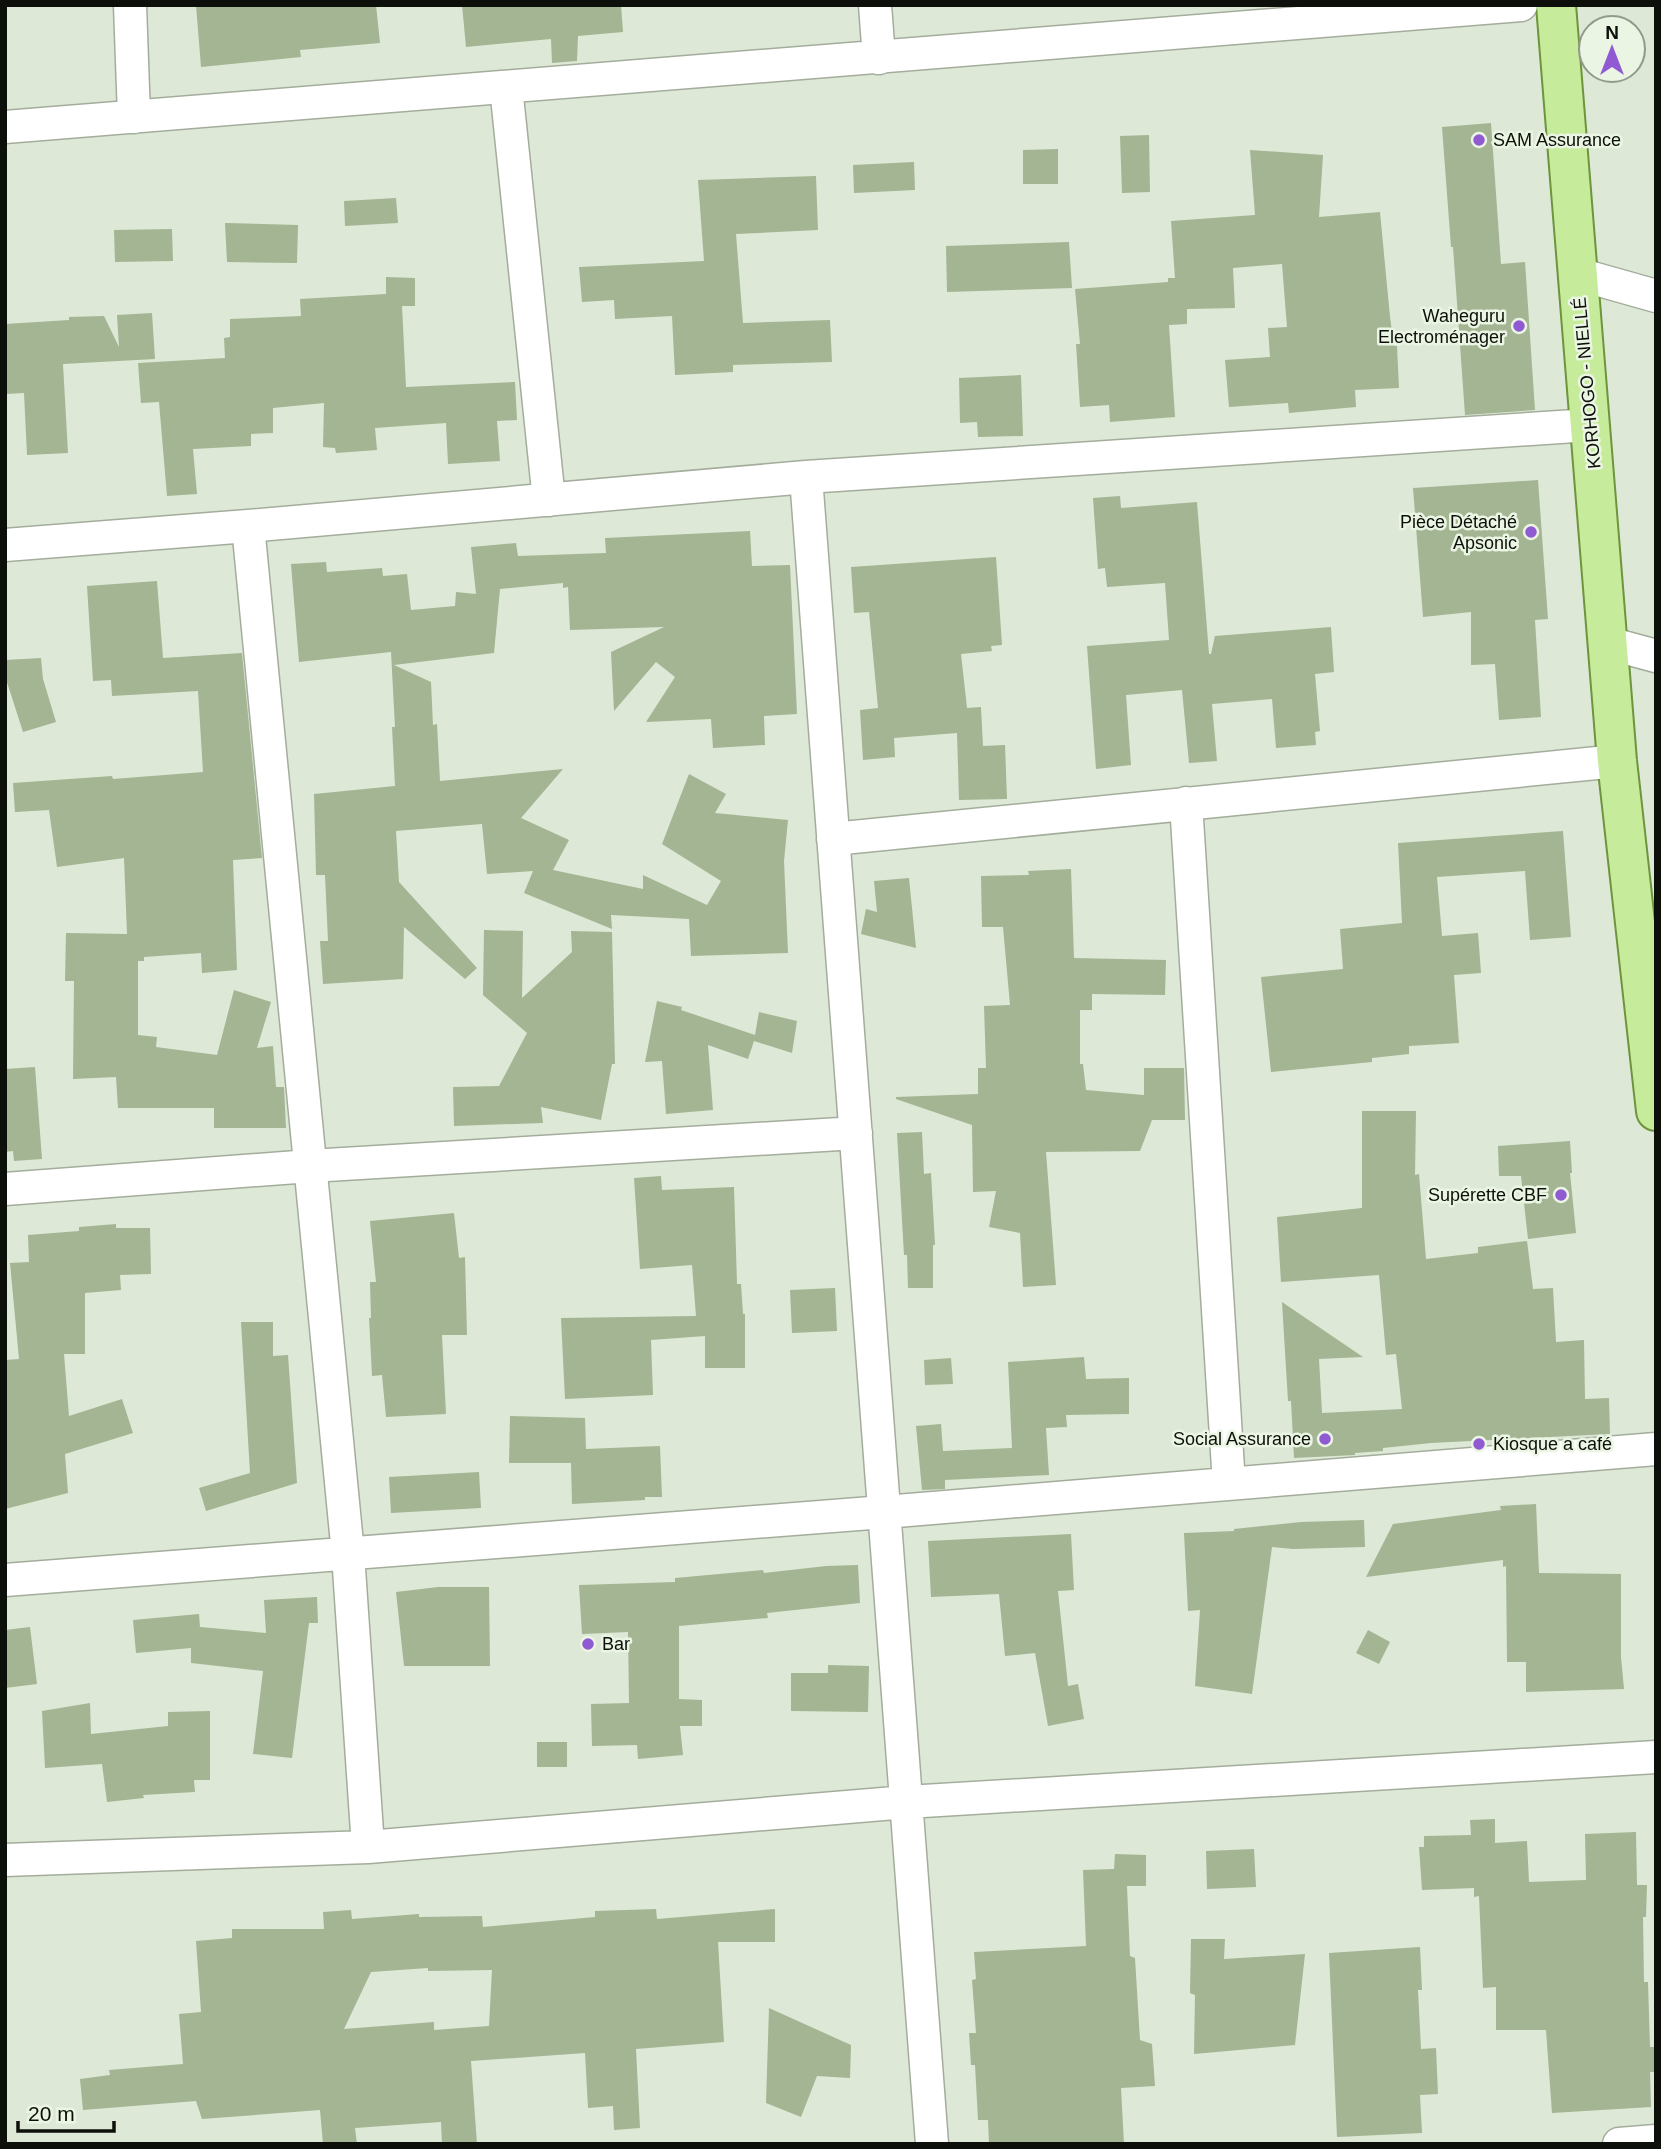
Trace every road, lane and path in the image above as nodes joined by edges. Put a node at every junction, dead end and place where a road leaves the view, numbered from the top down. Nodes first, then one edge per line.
1 (130, 5) edge
2 (875, 5) edge
3 (1521, 5) edge
4 (1556, 5) edge
5 (879, 58) junction
6 (506, 87) junction
7 (134, 117) junction
8 (5, 127) edge
9 (1578, 274) junction
10 (1656, 296) edge
11 (1590, 425) junction
12 (806, 477) junction
13 (549, 500) junction
14 (248, 526) junction
15 (5, 545) edge
16 (1608, 643) junction
17 (1656, 656) edge
18 (1617, 761) junction
19 (1186, 803) junction
20 (833, 839) junction
21 (1649, 1012) edge
22 (1656, 1111) edge
23 (856, 1133) junction
24 (310, 1166) junction
25 (5, 1189) edge
26 (1656, 1449) edge
27 (1229, 1484) junction
28 (884, 1512) junction
29 (348, 1554) junction
30 (5, 1580) edge
31 (1656, 1757) edge
32 (907, 1802) junction
33 (368, 1847) junction
34 (5, 1860) edge
35 (1656, 2141) edge
36 (932, 2144) edge
37 (1619, 2144) edge

1 - 7 street
2 - 5 street
3 - 5 street
4 - 9 main road, KORHOGO - NIELLÉ
5 - 6 street
6 - 7 street
6 - 13 street
7 - 8 street
9 - 10 street
9 - 11 main road, KORHOGO - NIELLÉ
11 - 12 street
11 - 16 main road, KORHOGO - NIELLÉ
12 - 13 street
12 - 20 street
13 - 14 street
14 - 15 street
14 - 24 street
16 - 17 street
16 - 18 main road, KORHOGO - NIELLÉ
18 - 19 street
18 - 21 main road, KORHOGO - NIELLÉ
19 - 20 street
19 - 27 street
20 - 23 street
21 - 22 main road, KORHOGO - NIELLÉ
23 - 24 street
23 - 28 street
24 - 25 street
24 - 29 street
26 - 27 street
27 - 28 street
28 - 29 street
28 - 32 street
29 - 30 street
29 - 33 street
31 - 32 street
32 - 33 street
32 - 36 street
33 - 34 street
35 - 37 street

